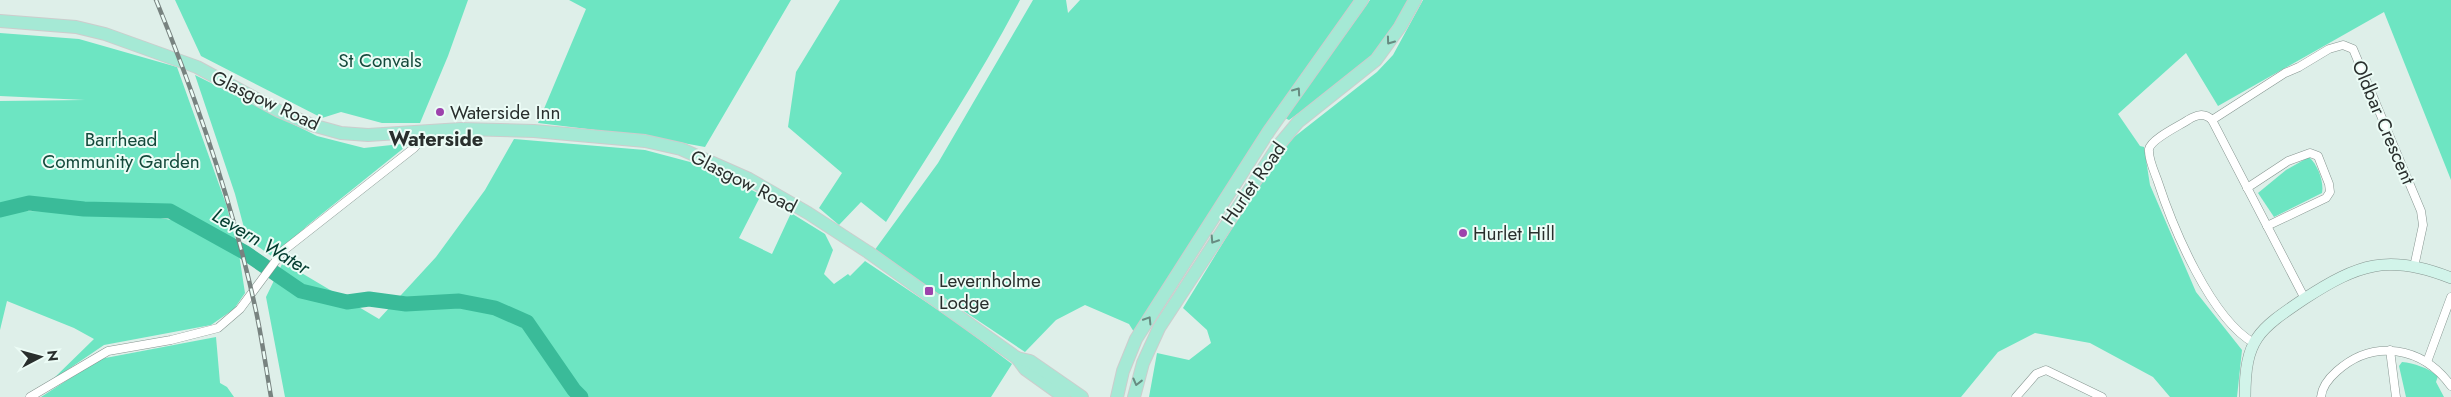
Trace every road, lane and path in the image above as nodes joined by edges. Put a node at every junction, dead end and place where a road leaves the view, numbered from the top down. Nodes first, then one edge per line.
1 (1362, 0) edge
2 (1415, 0) edge
3 (0, 21) edge
4 (2212, 120) junction
5 (429, 131) junction
6 (2246, 188) junction
7 (2267, 226) junction
8 (2414, 267) junction
9 (2451, 278) edge
10 (2451, 297) edge
11 (2305, 299) junction
12 (2254, 343) junction
13 (2390, 350) junction
14 (1017, 358) junction
15 (2430, 364) junction
16 (2451, 386) edge
17 (30, 397) edge
18 (1064, 397) edge
19 (1082, 397) edge
20 (1117, 397) edge
21 (1134, 397) edge
22 (2016, 397) edge
23 (2102, 397) edge
24 (2245, 397) edge
25 (2321, 397) edge
26 (2396, 397) edge

20 -> 1 main road, Hurlet Road
2 -> 21 main road, Hurlet Road
3 - 5 main road, Glasgow Road
4 - 6 street
4 - 8 street, Oldbar Crescent
4 - 12 street
5 - 14 main road, Glasgow Road
5 - 17 street
6 - 7 street
6 - 7 street
7 - 11 street
8 - 9 street
8 - 11 street
10 - 15 street
11 - 12 street
12 - 24 street
13 - 15 street
13 - 25 street
13 - 26 street
14 - 18 main road, Glasgow Road
14 - 19 main road, Glasgow Road
15 - 16 street
22 - 23 street

